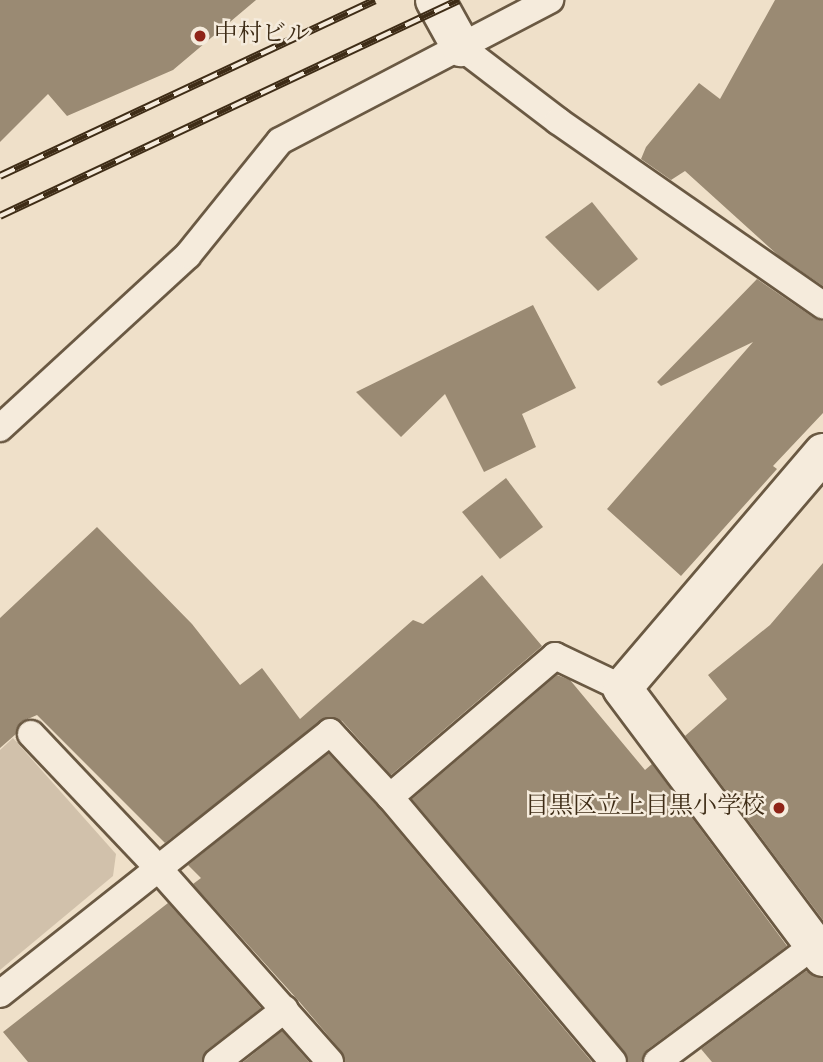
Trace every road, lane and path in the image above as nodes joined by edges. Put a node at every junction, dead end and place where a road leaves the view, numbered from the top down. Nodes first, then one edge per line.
1 (435, 0) edge
2 (550, 0) edge
3 (461, 47) junction
4 (823, 305) edge
5 (0, 428) edge
6 (823, 453) edge
7 (622, 688) junction
8 (31, 734) dead end
9 (390, 797) junction
10 (158, 868) junction
11 (818, 951) edge
12 (0, 994) edge
13 (285, 1009) junction
14 (217, 1062) edge
15 (330, 1062) edge
16 (613, 1062) edge
17 (657, 1062) edge

1 - 3 street
2 - 3 lane
3 - 4 lane
3 - 5 lane
6 - 7 street
7 - 9 lane
7 - 11 street
8 - 10 lane
9 - 10 lane
9 - 16 lane
10 - 12 lane
10 - 13 lane
11 - 17 lane
13 - 14 lane
13 - 15 lane

